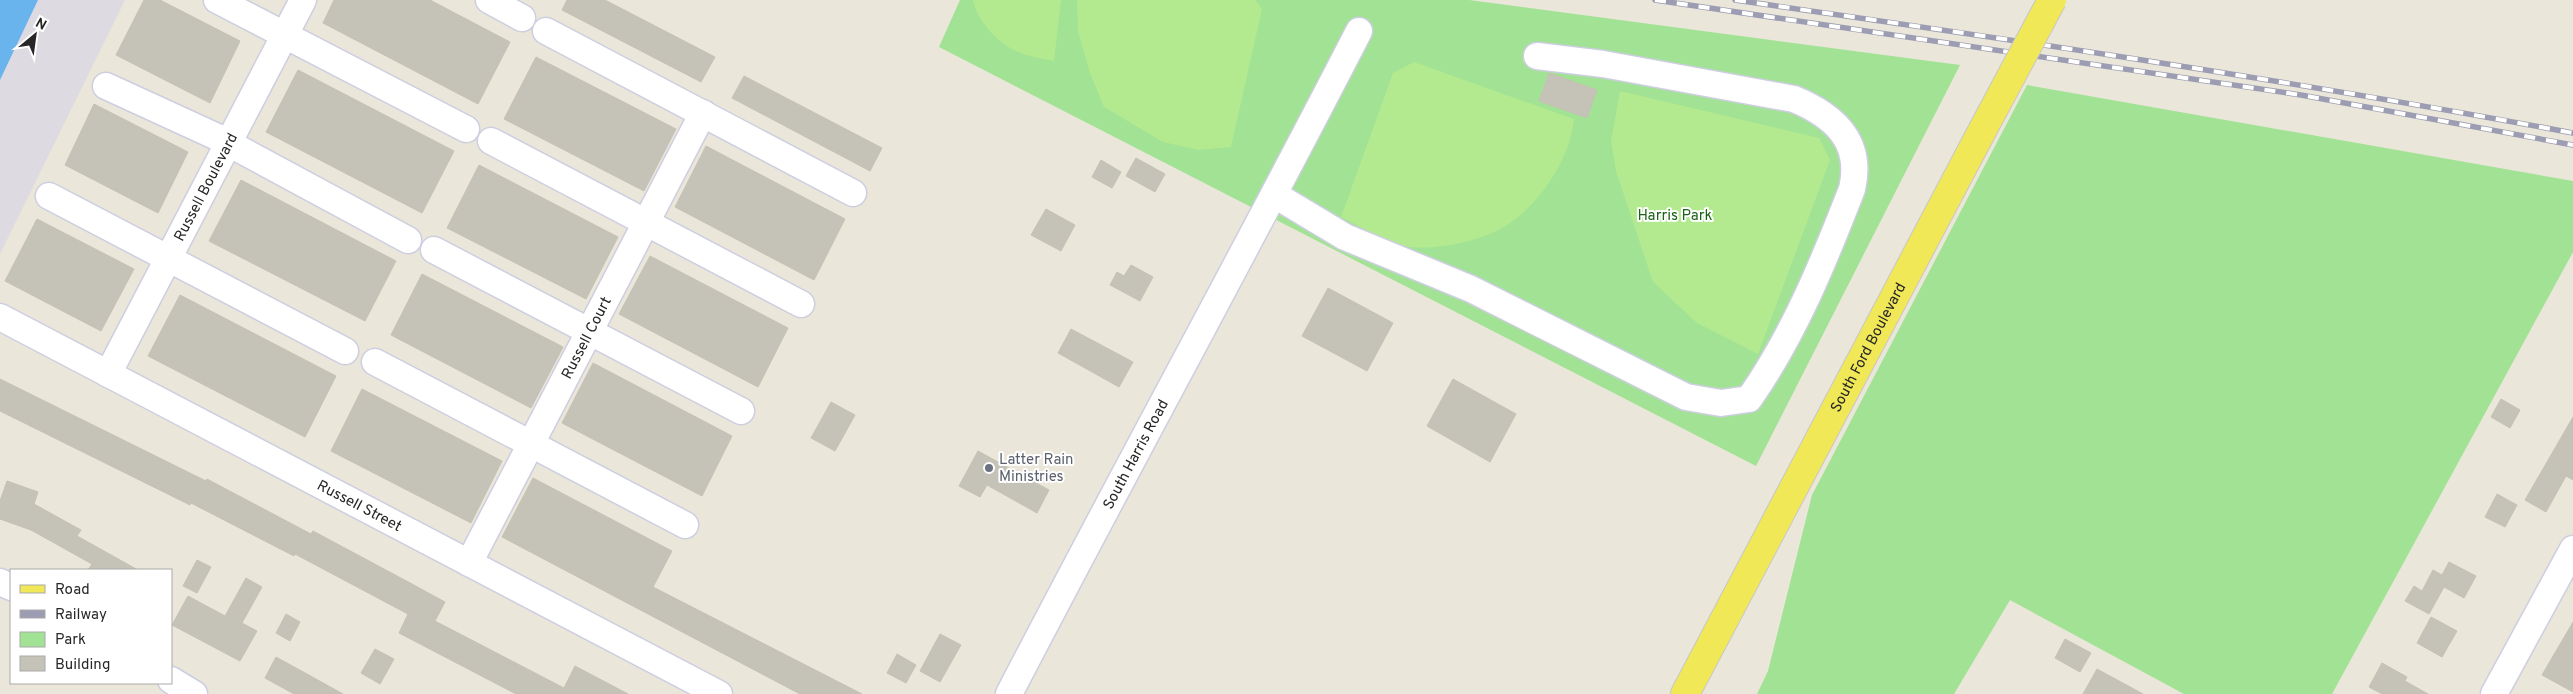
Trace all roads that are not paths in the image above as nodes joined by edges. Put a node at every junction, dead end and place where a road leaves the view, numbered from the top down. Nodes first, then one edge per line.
1 (217, 0) edge
2 (302, 0) edge
3 (490, 0) edge
4 (2052, 0) edge
5 (522, 18) dead end
6 (546, 31) dead end
7 (1360, 31) dead end
8 (285, 34) junction
9 (1537, 56) dead end
10 (106, 86) dead end
11 (703, 113) junction
12 (466, 129) dead end
13 (491, 141) dead end
14 (228, 143) junction
15 (853, 193) dead end
16 (49, 196) dead end
17 (1270, 205) junction
18 (646, 221) junction
19 (408, 240) dead end
20 (434, 250) dead end
21 (169, 257) junction
22 (801, 304) dead end
23 (0, 317) edge
24 (589, 330) junction
25 (345, 351) dead end
26 (376, 362) dead end
27 (108, 374) junction
28 (742, 411) dead end
29 (530, 444) junction
30 (685, 525) dead end
31 (2573, 549) edge
32 (469, 563) junction
33 (172, 681) edge
34 (194, 694) edge
35 (719, 694) edge
36 (1009, 694) edge
37 (1686, 694) edge
38 (2494, 694) edge

1 - 8 street
2 - 8 street, Russell Boulevard
3 - 5 street
4 - 37 main road, South Ford Boulevard, bridge
6 - 11 street
7 - 17 street, South Harris Road
8 - 12 street
8 - 14 street, Russell Boulevard
9 - 17 street
10 - 14 street
11 - 15 street
11 - 18 street, Russell Court
13 - 18 street
14 - 19 street
14 - 21 street, Russell Boulevard
16 - 21 street
17 - 36 street, South Harris Road
18 - 22 street
18 - 24 street, Russell Court
20 - 24 street
21 - 25 street
21 - 27 street, Russell Boulevard
23 - 27 street, Russell Street
24 - 28 street
24 - 29 street, Russell Court
26 - 29 street
27 - 32 street, Russell Street
29 - 30 street
29 - 32 street, Russell Court
31 - 38 street
32 - 35 street, Russell Street
33 - 34 street

